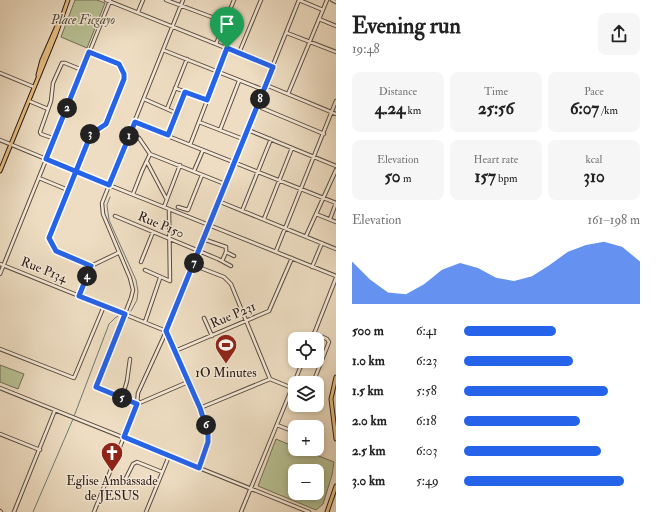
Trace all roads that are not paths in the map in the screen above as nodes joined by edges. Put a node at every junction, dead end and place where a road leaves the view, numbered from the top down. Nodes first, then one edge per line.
1 (68, 0) edge
2 (143, 0) edge
3 (166, 0) edge
4 (183, 0) edge
5 (233, 0) edge
6 (261, 0) edge
7 (299, 0) edge
8 (326, 0) edge
9 (332, 0) edge
10 (108, 1) edge
11 (336, 2) edge
12 (181, 6) junction
13 (323, 10) junction
14 (138, 12) junction
15 (319, 19) junction
16 (224, 22) junction
17 (336, 26) edge
18 (173, 27) junction
19 (287, 33) junction
20 (310, 42) junction
21 (216, 44) junction
22 (227, 48) junction
23 (163, 50) junction
24 (89, 52) junction
25 (336, 52) edge
26 (239, 53) junction
27 (186, 60) junction
28 (273, 67) junction
29 (82, 70) junction
30 (218, 72) junction
31 (0, 73) edge
32 (239, 81) junction
33 (266, 85) junction
34 (34, 87) junction
35 (176, 88) junction
36 (264, 90) junction
37 (185, 92) junction
38 (288, 94) junction
39 (144, 100) junction
40 (207, 100) junction
41 (28, 101) junction
42 (336, 101) edge
43 (257, 106) junction
44 (48, 109) junction
45 (167, 109) junction
46 (332, 112) junction
47 (176, 113) junction
48 (336, 114) edge
49 (135, 122) junction
50 (199, 122) junction
51 (220, 130) junction
52 (248, 130) junction
53 (131, 133) junction
54 (324, 134) junction
55 (168, 135) junction
56 (271, 138) junction
57 (55, 139) junction
58 (243, 139) junction
59 (0, 140) edge
60 (11, 144) junction
61 (190, 145) junction
62 (292, 148) junction
63 (203, 150) junction
64 (150, 154) junction
65 (314, 156) junction
66 (46, 159) junction
67 (147, 162) junction
68 (234, 162) junction
69 (180, 165) junction
70 (336, 166) edge
71 (336, 170) edge
72 (0, 171) edge
73 (75, 171) junction
74 (194, 171) junction
75 (258, 172) junction
76 (202, 175) junction
77 (39, 178) junction
78 (279, 181) junction
79 (225, 184) junction
80 (109, 185) junction
81 (301, 189) junction
82 (68, 190) junction
83 (133, 194) junction
84 (167, 198) junction
85 (323, 198) junction
86 (218, 201) junction
87 (336, 203) edge
88 (164, 206) junction
89 (178, 207) dead end
90 (169, 209) junction
91 (242, 210) junction
92 (316, 214) junction
93 (115, 216) dead end
94 (264, 219) junction
95 (330, 219) junction
96 (336, 222) edge
97 (209, 225) junction
98 (285, 228) junction
99 (154, 232) junction
100 (306, 236) junction
101 (169, 239) junction
102 (203, 239) junction
103 (322, 243) junction
104 (336, 249) edge
105 (199, 251) junction
106 (276, 251) junction
107 (226, 252) junction
108 (118, 253) junction
109 (234, 256) dead end
110 (292, 258) junction
111 (222, 261) junction
112 (141, 262) dead end
113 (0, 264) edge
114 (4, 265) junction
115 (194, 265) junction
116 (91, 266) junction
117 (231, 266) dead end
118 (312, 267) junction
119 (145, 270) dead end
120 (0, 274) edge
121 (336, 277) edge
122 (160, 278) junction
123 (79, 296) junction
124 (104, 306) junction
125 (125, 314) junction
126 (204, 318) dead end
127 (144, 322) junction
128 (246, 322) junction
129 (166, 331) junction
130 (314, 332) edge
131 (212, 336) junction
132 (324, 338) edge
133 (0, 349) edge
134 (175, 351) junction
135 (324, 355) edge
136 (130, 359) dead end
137 (336, 377) edge
138 (270, 378) junction
139 (188, 382) junction
140 (288, 386) edge
141 (0, 388) edge
142 (122, 398) junction
143 (288, 398) edge
144 (137, 404) junction
145 (200, 408) junction
146 (55, 410) junction
147 (277, 425) junction
148 (288, 429) edge
149 (0, 434) edge
150 (124, 437) junction
151 (336, 439) edge
152 (40, 450) junction
153 (169, 456) junction
154 (199, 468) junction
155 (162, 472) junction
156 (126, 478) dead end
157 (336, 486) edge
158 (251, 488) junction
159 (14, 512) edge
160 (95, 512) edge
161 (146, 512) edge
162 (241, 512) edge
163 (309, 512) edge
164 (328, 512) edge

1 - 34 main road
2 - 14 street
3 - 12 street
4 - 12 street
5 - 16 street
6 - 26 street
7 - 13 street
7 - 19 street
8 - 13 street
9 - 11 street
10 - 14 street
10 - 24 street
12 - 16 street
12 - 18 street
13 - 15 street
14 - 18 street
15 - 17 street
15 - 20 street
16 - 21 street
18 - 21 street
18 - 23 street
19 - 20 street
19 - 28 street
20 - 25 street
20 - 38 street
21 - 22 street
22 - 26 street
22 - 30 street
23 - 27 street
23 - 39 street
24 - 29 street
24 - 73 street
26 - 28 street
27 - 30 street
27 - 35 street
28 - 33 street
29 - 44 street
29 - 57 street
30 - 32 street
30 - 40 street
31 - 34 street
32 - 36 street
32 - 51 street
33 - 36 street
33 - 38 street
34 - 41 main road
35 - 37 street
35 - 45 street
36 - 43 street
37 - 40 street
37 - 47 street
38 - 46 street
39 - 45 street
39 - 49 street
40 - 50 street
41 - 44 street
41 - 60 main road
42 - 46 street
43 - 52 street
43 - 54 street
44 - 57 street
45 - 47 street
46 - 48 street
46 - 54 street
47 - 55 street
49 - 53 street
49 - 55 street
50 - 51 street
50 - 61 street
51 - 58 street
52 - 56 street
52 - 58 street
53 - 64 street
53 - 80 street
54 - 65 street
55 - 61 street
56 - 62 street
56 - 75 street
57 - 66 street
58 - 68 street
59 - 60 street
60 - 66 street
60 - 72 main road
61 - 63 street
62 - 65 street
62 - 78 street
63 - 68 street
63 - 74 street
64 - 67 street
64 - 69 street
65 - 70 street
65 - 81 street
66 - 73 street
66 - 77 street
67 - 83 street
67 - 84 street
68 - 75 street
68 - 79 street
69 - 74 street
69 - 84 street
71 - 85 street
73 - 80 street
73 - 82 street
74 - 76 street
75 - 78 street
75 - 91 street
76 - 79 street
76 - 89 street
77 - 82 street
77 - 114 street
78 - 81 street
78 - 94 street
79 - 86 street
80 - 83 street
80 - 108 street
81 - 85 street
81 - 98 street
82 - 116 street
83 - 88 street
84 - 88 street
85 - 87 street
85 - 92 street
86 - 91 street
86 - 97 street
87 - 95 street
88 - 90 street
90 - 97 street
90 - 101 street
91 - 94 street
92 - 95 street
92 - 100 street
93 - 99 street, Rue P150
94 - 98 street
95 - 96 street
97 - 102 street
97 - 106 street
98 - 100 street
98 - 106 street
99 - 101 street, Rue P150
99 - 112 street
100 - 103 street
101 - 105 street, Rue P150
101 - 122 street
102 - 105 street
102 - 107 street
103 - 104 street
103 - 118 street
105 - 111 street, Rue P150
105 - 115 street
106 - 110 street
107 - 109 street
107 - 111 street
108 - 116 street
108 - 125 street
110 - 118 street
110 - 128 street, Rue P231
111 - 117 street, Rue P150
113 - 114 street, Rue P134
114 - 120 street
114 - 123 street, Rue P134
115 - 128 street
115 - 129 street
116 - 123 street
118 - 121 street
119 - 122 street
121 - 130 street
122 - 127 street
123 - 124 street, Rue P134
124 - 125 street, Rue P134
124 - 133 street
125 - 127 street, Rue P134
125 - 142 street
126 - 131 street
127 - 129 street, Rue P134
128 - 131 street, Rue P231
128 - 138 street
129 - 134 street
129 - 144 street
131 - 134 street, Rue P231
132 - 135 street
134 - 139 street
136 - 142 street
137 - 151 main road
138 - 140 street
138 - 145 street
139 - 144 street
139 - 145 street
141 - 146 street
142 - 144 street
143 - 147 street
144 - 150 street
145 - 154 street
146 - 150 street
146 - 152 street
147 - 148 street
147 - 158 street
149 - 152 street
150 - 153 street
150 - 160 street
152 - 159 street
153 - 154 street
153 - 155 street
154 - 158 street
155 - 156 street
155 - 161 street
157 - 164 main road
158 - 162 street
158 - 163 street

